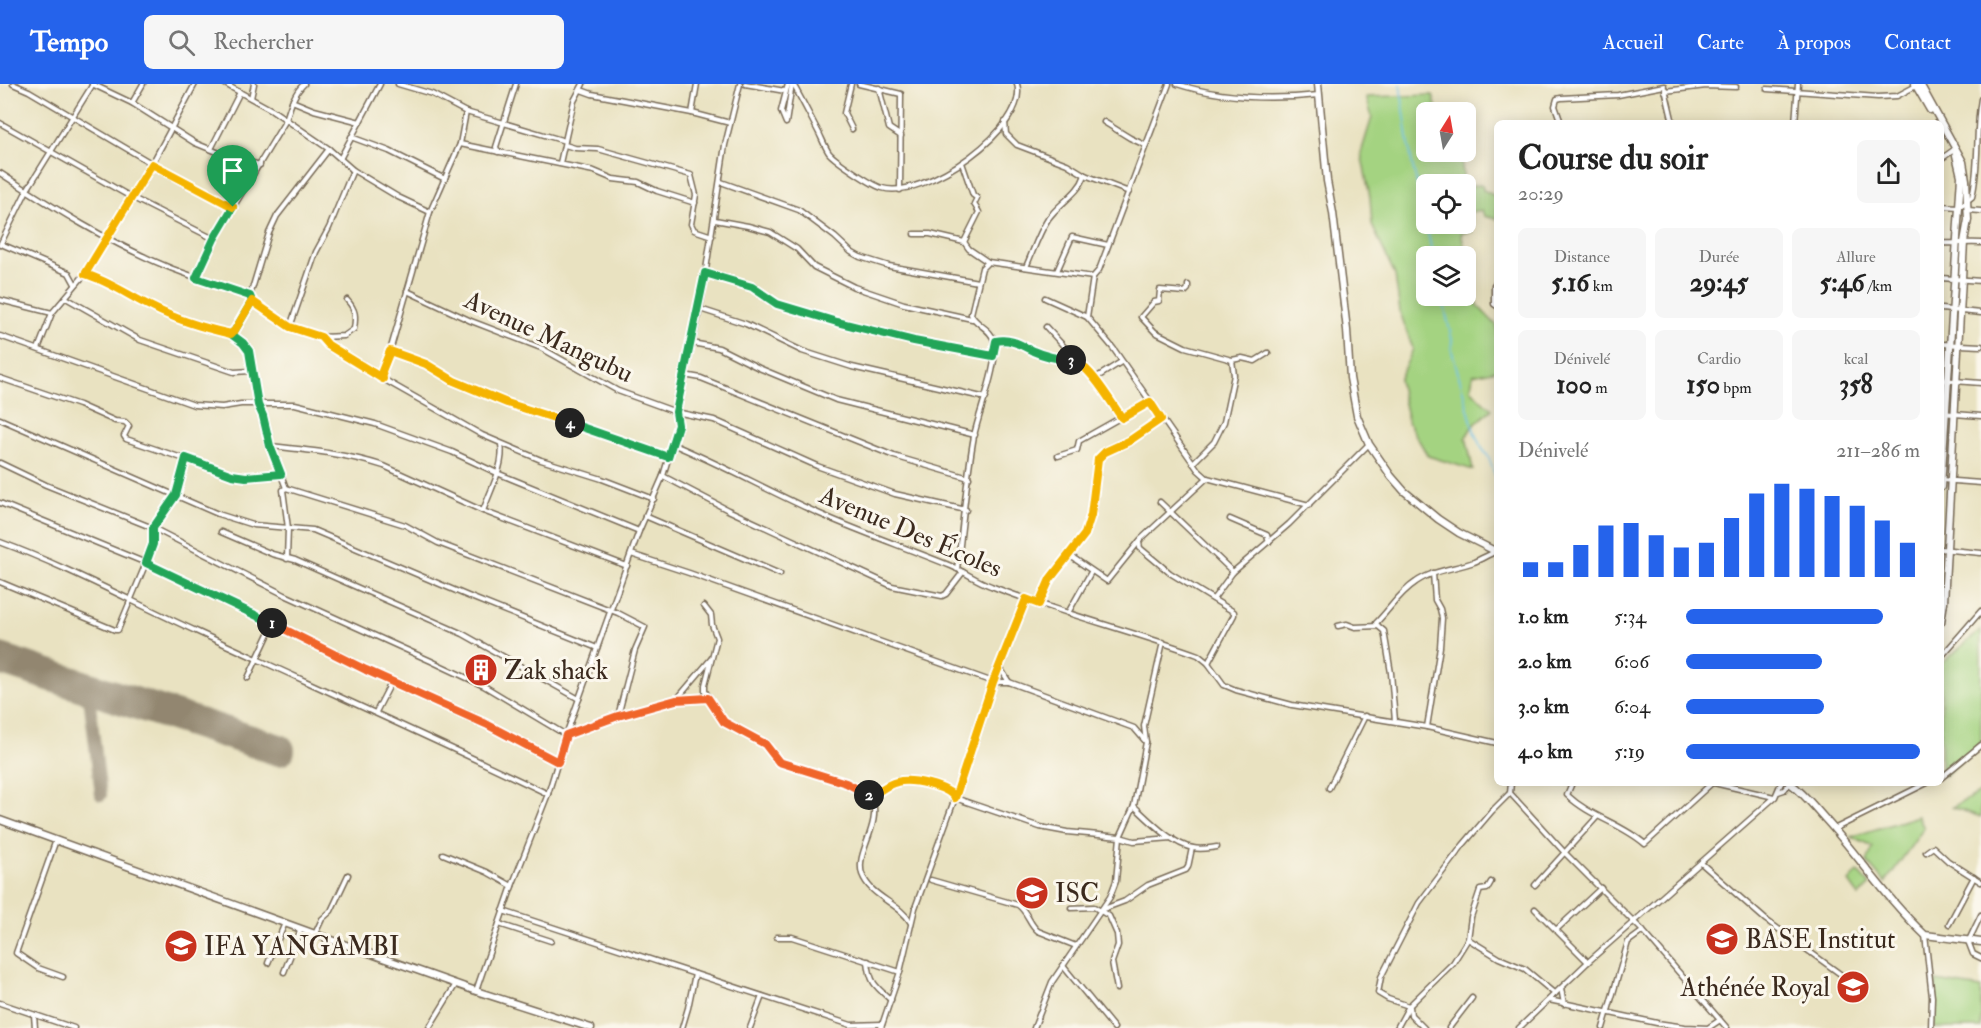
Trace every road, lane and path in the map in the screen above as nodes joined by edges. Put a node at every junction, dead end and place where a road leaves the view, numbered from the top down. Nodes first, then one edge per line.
1 (13, 84) edge
2 (93, 84) edge
3 (143, 84) edge
4 (195, 84) edge
5 (225, 84) edge
6 (254, 84) edge
7 (304, 84) edge
8 (380, 84) edge
9 (398, 84) edge
10 (516, 84) edge
11 (583, 84) edge
12 (697, 84) edge
13 (740, 84) edge
14 (745, 84) edge
15 (791, 84) edge
16 (850, 84) edge
17 (859, 84) edge
18 (1169, 84) edge
19 (1177, 84) edge
20 (1318, 84) edge
21 (1798, 84) edge
22 (1018, 85) edge
23 (1917, 85) edge
24 (1664, 87) edge
25 (1736, 87) dead end
26 (879, 88) junction
27 (1767, 89) dead end
28 (581, 90) junction
29 (784, 91) junction
30 (240, 92) junction
31 (1797, 92) junction
32 (1319, 95) junction
33 (251, 98) junction
34 (1981, 99) edge
35 (292, 101) junction
36 (132, 103) junction
37 (466, 112) junction
38 (692, 113) junction
39 (72, 118) junction
40 (286, 120) junction
41 (1560, 120) edge
42 (1672, 120) edge
43 (1795, 120) edge
44 (1938, 120) edge
45 (1005, 121) junction
46 (360, 122) junction
47 (1104, 122) dead end
48 (0, 123) edge
49 (503, 123) junction
50 (730, 123) junction
51 (171, 129) junction
52 (852, 129) dead end
53 (1944, 130) edge
54 (901, 136) junction
55 (351, 137) junction
56 (1978, 140) edge
57 (565, 143) junction
58 (460, 144) junction
59 (1145, 145) junction
60 (329, 148) junction
61 (211, 149) junction
62 (1956, 149) junction
63 (52, 152) junction
64 (498, 153) junction
65 (1944, 157) edge
66 (340, 158) junction
67 (962, 162) junction
68 (560, 163) junction
69 (152, 164) junction
70 (260, 165) junction
71 (353, 170) junction
72 (0, 173) edge
73 (1085, 175) junction
74 (445, 179) junction
75 (720, 182) junction
76 (27, 190) junction
77 (900, 190) junction
78 (1129, 192) junction
79 (131, 197) junction
80 (1967, 201) junction
81 (695, 203) junction
82 (1944, 206) edge
83 (233, 207) junction
84 (1959, 207) junction
85 (1968, 210) junction
86 (1981, 211) edge
87 (430, 212) junction
88 (715, 220) junction
89 (914, 234) dead end
90 (712, 236) junction
91 (107, 238) junction
92 (214, 239) junction
93 (964, 242) junction
94 (1964, 242) junction
95 (1944, 243) edge
96 (1981, 243) edge
97 (0, 244) edge
98 (1108, 244) junction
99 (1956, 244) junction
100 (988, 262) junction
101 (1026, 267) junction
102 (1057, 271) junction
103 (705, 273) junction
104 (85, 274) junction
105 (1093, 277) junction
106 (196, 278) junction
107 (1944, 278) edge
108 (1955, 279) junction
109 (1963, 280) junction
110 (1981, 281) edge
111 (978, 282) junction
112 (75, 284) junction
113 (1188, 285) dead end
114 (1494, 285) edge
115 (407, 291) junction
116 (66, 298) junction
117 (1045, 298) dead end
118 (251, 299) junction
119 (0, 300) edge
120 (347, 300) dead end
121 (1494, 304) edge
122 (699, 309) junction
123 (1944, 309) edge
124 (1952, 310) junction
125 (1960, 312) junction
126 (52, 313) junction
127 (1981, 314) edge
128 (1087, 317) junction
129 (973, 319) junction
130 (290, 327) junction
131 (1046, 327) dead end
132 (231, 334) junction
133 (0, 336) edge
134 (321, 337) junction
135 (692, 343) junction
136 (994, 344) junction
137 (1944, 344) edge
138 (1958, 344) junction
139 (1950, 345) junction
140 (1981, 346) edge
141 (38, 349) junction
142 (390, 351) junction
143 (1268, 353) dead end
144 (993, 356) junction
145 (1232, 360) junction
146 (1077, 361) junction
147 (1121, 362) junction
148 (251, 371) junction
149 (684, 375) junction
150 (0, 378) edge
151 (383, 379) junction
152 (1094, 379) junction
153 (1944, 380) edge
154 (1956, 381) junction
155 (1981, 383) edge
156 (986, 398) junction
157 (1150, 402) junction
158 (258, 405) junction
159 (676, 412) junction
160 (1944, 413) edge
161 (1954, 414) junction
162 (1981, 416) edge
163 (1122, 418) junction
164 (0, 419) edge
165 (1161, 419) junction
166 (975, 435) junction
167 (500, 443) junction
168 (672, 444) junction
169 (1369, 444) junction
170 (1944, 445) edge
171 (270, 446) junction
172 (1952, 446) junction
173 (1058, 456) dead end
174 (668, 457) junction
175 (186, 458) junction
176 (0, 463) edge
177 (1193, 463) junction
178 (497, 473) junction
179 (281, 474) junction
180 (663, 476) junction
181 (969, 478) junction
182 (1207, 478) junction
183 (1944, 480) edge
184 (1950, 480) junction
185 (1981, 483) edge
186 (286, 488) junction
187 (176, 495) junction
188 (654, 499) junction
189 (1160, 502) dead end
190 (0, 503) edge
191 (1309, 505) junction
192 (966, 510) junction
193 (483, 511) junction
194 (1170, 511) junction
195 (645, 516) junction
196 (1230, 519) dead end
197 (1944, 523) edge
198 (153, 528) junction
199 (288, 528) junction
200 (639, 531) junction
201 (221, 532) dead end
202 (0, 542) edge
203 (1139, 542) junction
204 (1269, 542) junction
205 (1494, 550) edge
206 (1944, 550) edge
207 (1494, 552) edge
208 (1981, 553) edge
209 (632, 554) junction
210 (1069, 555) junction
211 (287, 560) junction
212 (146, 563) junction
213 (627, 566) junction
214 (957, 569) junction
215 (963, 572) junction
216 (1091, 572) junction
217 (1233, 572) junction
218 (1433, 573) junction
219 (780, 574) dead end
220 (0, 582) edge
221 (1214, 598) junction
222 (1026, 599) junction
223 (131, 600) junction
224 (1039, 604) junction
225 (704, 606) dead end
226 (610, 611) junction
227 (1981, 611) edge
228 (1068, 613) junction
229 (274, 623) junction
230 (1338, 626) dead end
231 (1378, 626) junction
232 (1163, 642) junction
233 (597, 648) junction
234 (1944, 654) edge
235 (258, 658) junction
236 (711, 659) junction
237 (1208, 663) junction
238 (1000, 667) junction
239 (248, 678) dead end
240 (392, 681) junction
241 (993, 682) junction
242 (1009, 682) junction
243 (708, 698) junction
244 (579, 699) junction
245 (676, 700) junction
246 (376, 712) junction
247 (618, 716) junction
248 (1365, 716) junction
249 (1395, 721) junction
250 (1144, 726) junction
251 (1426, 727) junction
252 (1134, 728) junction
253 (566, 735) junction
254 (1494, 741) edge
255 (1146, 742) junction
256 (1981, 745) edge
257 (558, 762) junction
258 (1944, 776) edge
259 (1511, 786) edge
260 (1571, 786) edge
261 (1710, 786) edge
262 (1729, 786) edge
263 (1780, 786) edge
264 (1787, 786) edge
265 (1794, 786) edge
266 (1801, 786) edge
267 (1921, 786) edge
268 (1329, 788) dead end
269 (1802, 792) junction
270 (1510, 793) junction
271 (548, 794) junction
272 (1777, 795) junction
273 (872, 796) junction
274 (955, 798) junction
275 (1134, 806) junction
276 (1598, 817) junction
277 (0, 820) edge
278 (1834, 829) junction
279 (1120, 837) junction
280 (1172, 838) junction
281 (56, 839) junction
282 (1217, 847) dead end
283 (1192, 848) junction
284 (1926, 852) dead end
285 (1565, 853) junction
286 (443, 854) dead end
287 (1701, 863) junction
288 (928, 871) junction
289 (348, 874) dead end
290 (1974, 877) junction
291 (931, 880) junction
292 (1491, 882) dead end
293 (1981, 882) edge
294 (1535, 885) dead end
295 (512, 886) junction
296 (922, 888) junction
297 (1601, 888) junction
298 (1071, 908) dead end
299 (1535, 909) dead end
300 (1101, 910) junction
301 (503, 911) junction
302 (1981, 915) edge
303 (285, 922) junction
304 (1634, 922) junction
305 (911, 923) junction
306 (499, 924) junction
307 (1949, 924) dead end
308 (301, 928) junction
309 (1557, 929) junction
310 (1643, 931) junction
311 (315, 934) junction
312 (1925, 934) junction
313 (777, 938) dead end
314 (1468, 939) junction
315 (550, 941) dead end
316 (1968, 941) junction
317 (1981, 942) edge
318 (1076, 946) junction
319 (1981, 958) edge
320 (868, 961) junction
321 (1588, 962) junction
322 (268, 963) dead end
323 (1062, 966) junction
324 (284, 972) dead end
325 (900, 972) junction
326 (695, 974) junction
327 (1843, 976) dead end
328 (63, 977) dead end
329 (457, 984) junction
330 (1561, 988) junction
331 (1117, 989) dead end
332 (477, 991) junction
333 (1555, 994) junction
334 (762, 996) junction
335 (1472, 998) dead end
336 (891, 1000) junction
337 (1548, 1000) junction
338 (0, 1003) edge
339 (1564, 1004) junction
340 (1409, 1006) junction
341 (1607, 1012) junction
342 (34, 1015) junction
343 (1720, 1020) junction
344 (852, 1026) edge
345 (881, 1026) edge
346 (35, 1028) edge
347 (74, 1028) edge
348 (429, 1028) edge
349 (591, 1028) edge
350 (682, 1028) edge
351 (750, 1028) edge
352 (1034, 1028) edge
353 (1114, 1028) edge
354 (1397, 1028) edge
355 (1424, 1028) edge
356 (1449, 1028) edge
357 (1519, 1028) edge
358 (1603, 1028) edge
359 (1727, 1028) edge
360 (1931, 1028) edge

1 - 39 street
2 - 36 street
2 - 39 street
3 - 36 street
4 - 51 street
5 - 30 street
6 - 33 street
7 - 35 street
8 - 46 street
9 - 37 street
10 - 49 street
11 - 28 street
12 - 38 street
13 - 50 street
14 - 29 street
15 - 29 street
15 - 29 street
15 - 77 street
16 - 52 street
17 - 26 street
18 - 59 street
19 - 32 street
20 - 32 street
21 - 31 street
22 - 45 street
23 - 31 street
23 - 44 street
24 - 25 street
24 - 41 street
24 - 42 street
26 - 54 street
26 - 54 street
27 - 31 street
28 - 38 street
28 - 57 street
30 - 33 street
30 - 61 street
31 - 43 street
32 - 169 street
33 - 40 street
34 - 56 street
35 - 40 street
35 - 46 street
36 - 51 street
37 - 49 street
37 - 58 street
38 - 50 street
39 - 63 street
39 - 69 street
40 - 60 street
40 - 70 street
45 - 67 street
45 - 73 street
46 - 55 street
47 - 59 street
48 - 63 street
49 - 57 street
49 - 64 street
50 - 75 street
51 - 61 street
51 - 69 street
53 - 62 street
54 - 77 street
55 - 66 street
55 - 74 street
56 - 80 street
57 - 68 street
57 - 81 street
58 - 64 street
58 - 74 street
59 - 78 street
60 - 66 street
60 - 118 street
61 - 70 street
62 - 65 street
62 - 80 street
62 - 84 street
63 - 76 street
63 - 79 street
64 - 68 street
66 - 71 street
67 - 77 street
67 - 93 street
68 - 81 street
69 - 79 street
69 - 83 street
70 - 83 street
71 - 87 street
71 - 130 street
72 - 76 street
73 - 78 street
73 - 101 street
74 - 87 street
75 - 88 street
75 - 111 street
76 - 91 street
76 - 97 street
78 - 98 street
79 - 91 street
79 - 92 street
80 - 84 street
80 - 85 street
81 - 90 street
82 - 84 street
83 - 92 street
84 - 99 street
85 - 86 street
85 - 94 street
87 - 115 street
88 - 90 street
88 - 129 street
89 - 93 street
90 - 103 street
91 - 104 street
91 - 106 street
92 - 106 street
93 - 100 street
94 - 96 street
94 - 99 street
94 - 109 street
95 - 99 street
97 - 112 street
98 - 102 street
98 - 105 street
99 - 108 street
100 - 101 street
100 - 111 street
101 - 102 street
102 - 105 street
103 - 122 street
103 - 144 street
104 - 112 street
104 - 132 street
105 - 128 street
106 - 118 street
107 - 108 street
108 - 109 street
108 - 124 street
109 - 110 street
109 - 125 street
111 - 129 street
112 - 116 street
113 - 145 street
114 - 121 street
115 - 142 street
115 - 159 street, Avenue Mangubu
116 - 126 street
116 - 148 street
117 - 128 street
118 - 130 street
118 - 132 street
119 - 126 street
120 - 134 street
122 - 135 street
122 - 156 street
123 - 124 street
124 - 125 street
124 - 139 street
125 - 127 street
125 - 138 street
126 - 141 street
128 - 147 street
129 - 136 street
130 - 134 street
131 - 146 street
132 - 148 street
133 - 141 street
134 - 151 street
135 - 149 street
135 - 166 street
136 - 144 street
136 - 146 street
137 - 139 street
138 - 139 street
138 - 140 street
138 - 154 street
139 - 153 street
141 - 158 street
142 - 151 street
142 - 174 street
143 - 145 street
144 - 156 street
145 - 177 street
146 - 152 street
147 - 152 street
147 - 157 street
148 - 158 street
149 - 159 street
149 - 181 street
150 - 175 street
151 - 167 street
152 - 163 street
153 - 154 street
154 - 155 street
154 - 161 street
156 - 166 street
157 - 163 street
157 - 165 street
158 - 171 street
158 - 178 street
159 - 168 street
159 - 192 street, Avenue Mangubu
160 - 161 street
161 - 162 street
161 - 172 street
163 - 173 street
164 - 187 street
165 - 177 street
165 - 210 street
166 - 181 street
167 - 178 street
167 - 188 street
168 - 174 street
168 - 214 street, Avenue Des Écoles
169 - 191 street
169 - 205 street
170 - 172 street
171 - 179 street
171 - 193 street
172 - 184 street
174 - 180 street
175 - 179 street
175 - 187 street
176 - 198 street
177 - 182 street
178 - 193 street
178 - 200 street
179 - 186 street
180 - 188 street
180 - 215 street
181 - 192 street
182 - 191 street
182 - 194 street
183 - 184 street
184 - 185 street
184 - 197 street
186 - 199 street
186 - 226 street
187 - 198 street
187 - 199 street
188 - 195 street
189 - 194 street
190 - 212 street
191 - 204 street
192 - 214 street
193 - 213 street
194 - 203 street
194 - 217 street
195 - 200 street
195 - 219 street
196 - 204 street
197 - 206 street
198 - 212 street
198 - 253 street
199 - 211 street
199 - 233 street
200 - 209 street
201 - 211 street
202 - 223 street
203 - 216 street
203 - 221 street
204 - 217 street
206 - 208 street
207 - 218 street
209 - 213 street
209 - 241 street
210 - 216 street
210 - 224 street
211 - 244 street
212 - 223 street
212 - 229 street
213 - 226 street
214 - 215 street, Avenue Des Écoles
215 - 222 street, Avenue Des Écoles
216 - 228 street
217 - 221 street
218 - 231 street
218 - 251 street
220 - 223 street
221 - 237 street
222 - 224 street, Avenue Des Écoles
222 - 238 street
223 - 235 street
224 - 228 street, Avenue Des Écoles
225 - 236 street
226 - 233 street
226 - 247 street
227 - 234 street
228 - 232 street, Avenue Des Écoles
229 - 235 street
229 - 240 street
230 - 231 street
231 - 249 street
232 - 237 street, Avenue Des Écoles
232 - 250 street
233 - 244 street
235 - 239 street
235 - 246 street
236 - 243 street
236 - 245 street
237 - 248 street
238 - 241 street
238 - 242 street
240 - 246 street
240 - 257 street
241 - 242 street
241 - 274 street
242 - 252 street
243 - 245 street
243 - 273 street
244 - 253 street
245 - 247 street
246 - 271 street
247 - 253 street
248 - 249 street
248 - 268 street
249 - 251 street
250 - 252 street
250 - 255 street
251 - 254 street
252 - 255 street
253 - 257 street
255 - 275 street
256 - 258 street
257 - 271 street
259 - 270 street
260 - 276 street
261 - 276 street
262 - 272 street
263 - 272 street
264 - 272 street
265 - 269 street
266 - 269 street
267 - 278 street
269 - 278 street
270 - 285 street
270 - 340 street
271 - 295 street
272 - 287 street
273 - 274 street
273 - 305 street
274 - 279 street
274 - 288 street
275 - 279 street
275 - 280 street
276 - 285 street
277 - 281 street
278 - 312 street
279 - 280 street
279 - 300 street
280 - 283 street
281 - 303 street
281 - 328 street
282 - 283 street
283 - 300 street
284 - 290 street
285 - 294 street
285 - 297 street
286 - 295 street
287 - 304 street
287 - 327 street
288 - 291 street
288 - 296 street
289 - 311 street
290 - 293 street
290 - 307 street
291 - 296 street
291 - 318 street
292 - 314 street
295 - 301 street
296 - 305 street
297 - 304 street
297 - 309 street
298 - 300 street
299 - 309 street
300 - 318 street
300 - 331 street
301 - 306 street
301 - 326 street
302 - 316 street
303 - 308 street
303 - 322 street
304 - 310 street
304 - 321 street
305 - 325 street
306 - 315 street
306 - 332 street
308 - 311 street
308 - 324 street
309 - 321 street
310 - 341 street
310 - 343 street
311 - 329 street
312 - 316 street
312 - 360 street
313 - 320 street
314 - 333 street
314 - 340 street
316 - 317 street
316 - 319 street
318 - 323 street
320 - 325 street
320 - 336 street
321 - 330 street
323 - 352 street
323 - 353 street
325 - 336 street
326 - 334 street
326 - 350 street
329 - 332 street
329 - 348 street
330 - 333 street
330 - 339 street
332 - 349 street
333 - 337 street
334 - 344 street
334 - 351 street
335 - 356 street
336 - 345 street
337 - 339 street
337 - 357 street
338 - 342 street
339 - 341 street
340 - 354 street
340 - 355 street
341 - 343 street
341 - 358 street
342 - 346 street
342 - 347 street
343 - 359 street
344 - 345 street

